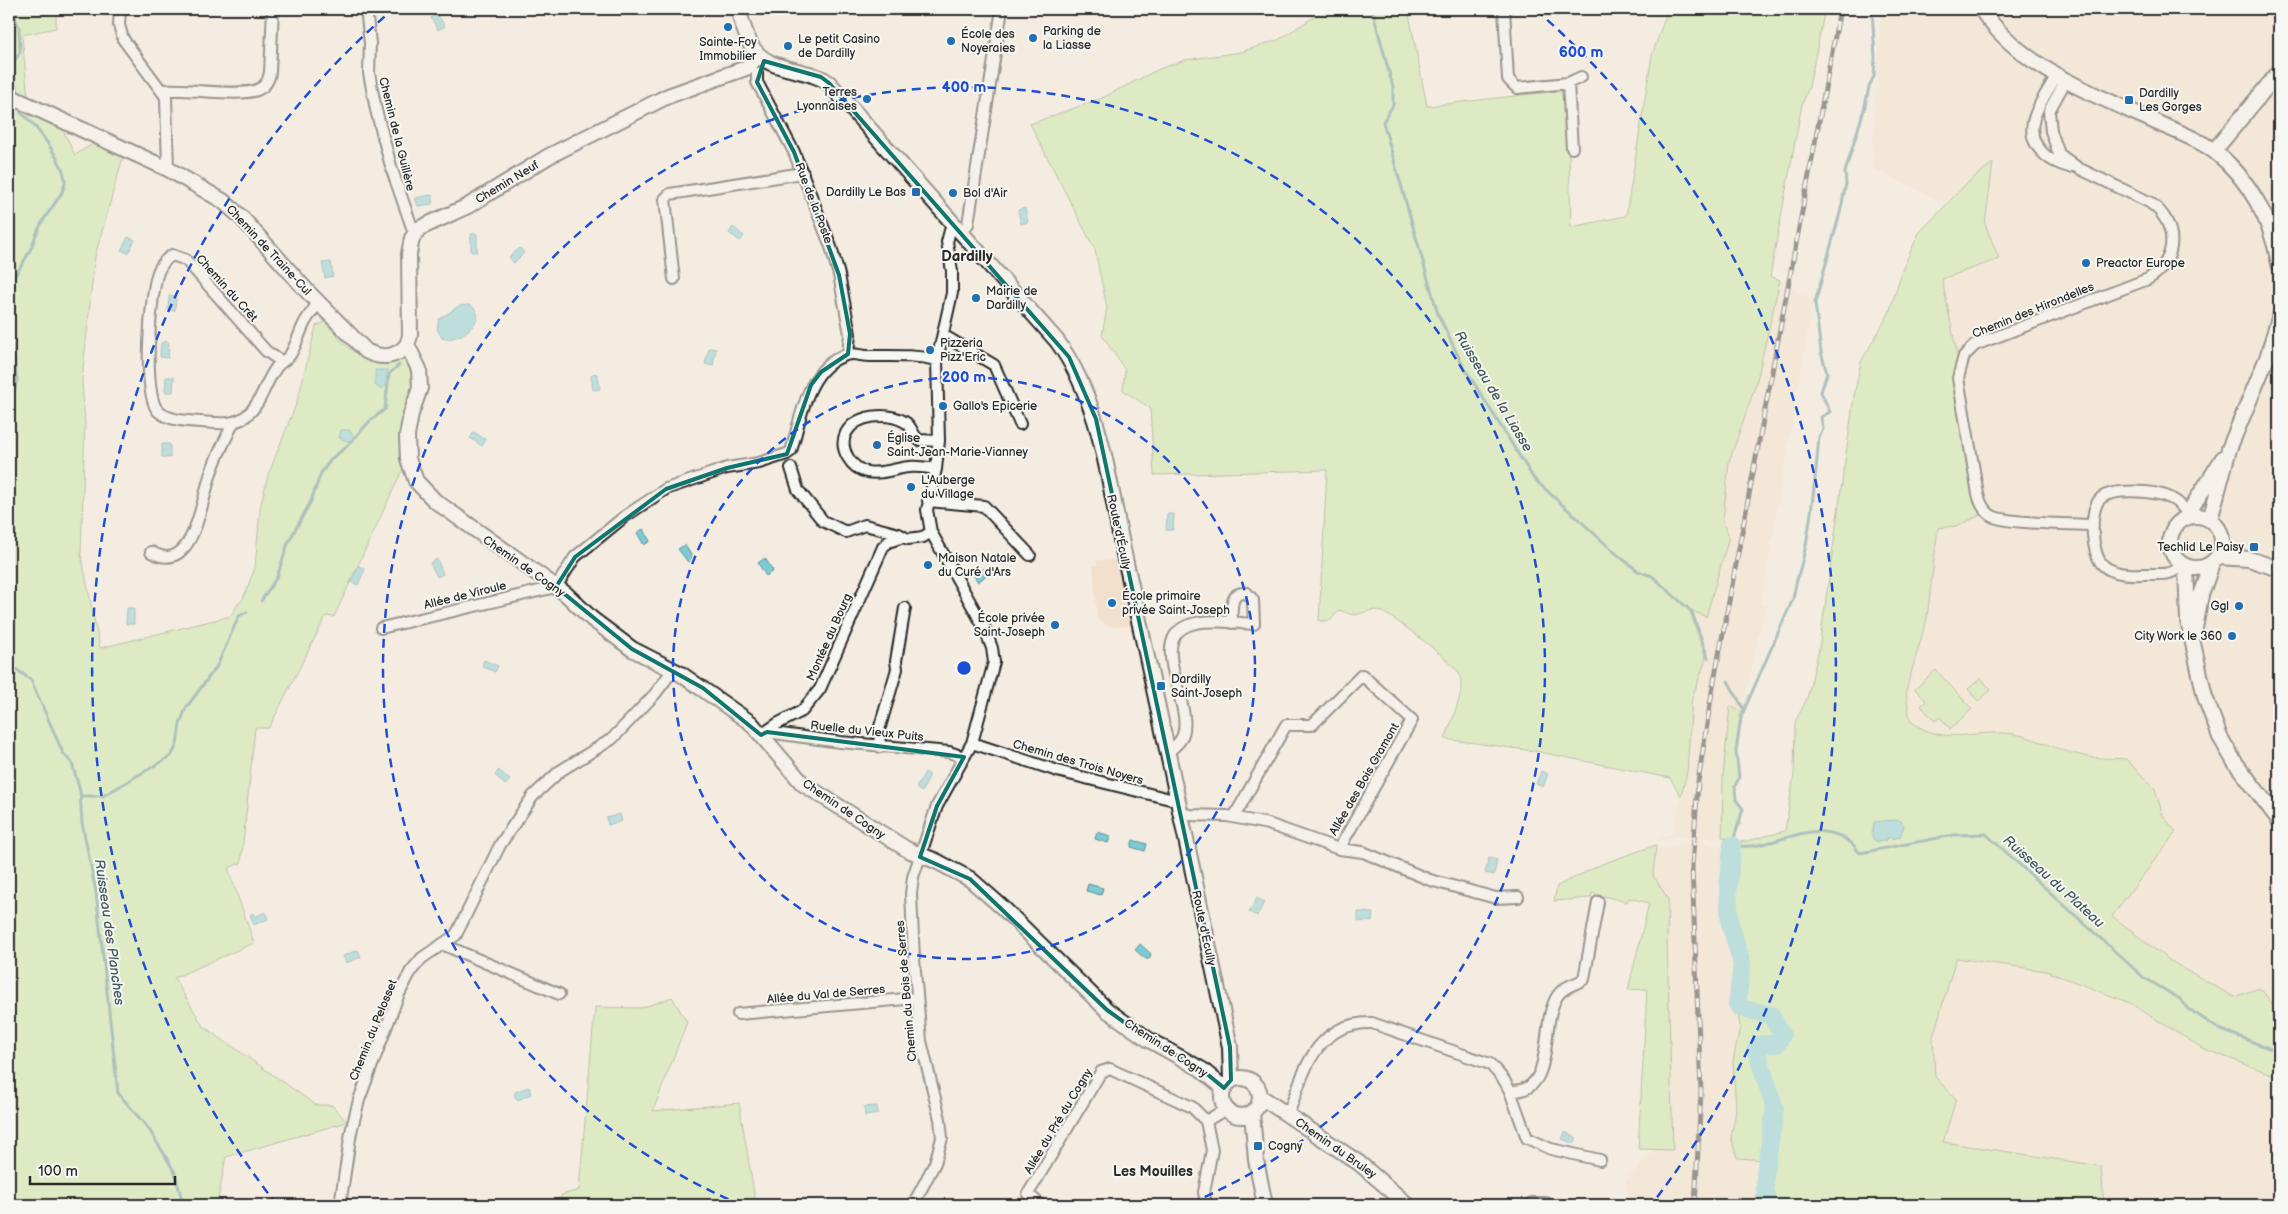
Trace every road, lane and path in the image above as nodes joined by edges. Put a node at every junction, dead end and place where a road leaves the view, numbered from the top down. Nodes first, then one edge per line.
1 (120, 9) edge
2 (273, 9) edge
3 (366, 9) edge
4 (738, 9) edge
5 (1002, 9) edge
6 (1504, 9) edge
7 (1981, 9) edge
8 (762, 58) junction
9 (2279, 72) edge
10 (757, 73) junction
11 (1581, 77) dead end
12 (2061, 78) junction
13 (702, 83) junction
14 (1568, 83) junction
15 (162, 90) junction
16 (9, 97) edge
17 (1572, 148) dead end
18 (2214, 151) junction
19 (2078, 168) junction
20 (168, 169) junction
21 (803, 174) junction
22 (952, 222) junction
23 (414, 233) junction
24 (962, 233) junction
25 (2279, 264) edge
26 (674, 279) dead end
27 (319, 302) junction
28 (2279, 318) edge
29 (943, 336) junction
30 (408, 345) junction
31 (848, 354) junction
32 (937, 360) junction
33 (282, 362) junction
34 (233, 423) junction
35 (1020, 424) dead end
36 (939, 441) junction
37 (2229, 449) junction
38 (791, 468) dead end
39 (936, 469) junction
40 (2200, 494) junction
41 (2174, 500) junction
42 (928, 501) junction
43 (2189, 517) junction
44 (2210, 520) junction
45 (2093, 525) junction
46 (931, 532) junction
47 (903, 537) junction
48 (2223, 541) junction
49 (151, 552) dead end
50 (1030, 555) dead end
51 (2249, 559) junction
52 (2215, 560) junction
53 (2184, 566) junction
54 (2279, 569) edge
55 (556, 587) junction
56 (905, 608) dead end
57 (1232, 623) dead end
58 (381, 628) dead end
59 (2193, 642) junction
60 (673, 670) junction
61 (764, 734) junction
62 (972, 743) junction
63 (880, 747) junction
64 (1167, 753) junction
65 (964, 757) junction
66 (1179, 806) junction
67 (1234, 817) junction
68 (2279, 820) edge
69 (1339, 849) junction
70 (920, 857) junction
71 (1518, 898) dead end
72 (1598, 902) dead end
73 (444, 945) junction
74 (560, 994) dead end
75 (917, 998) junction
76 (738, 1014) dead end
77 (1233, 1082) junction
78 (1510, 1091) junction
79 (1256, 1107) junction
80 (1232, 1112) junction
81 (1286, 1114) junction
82 (1206, 1121) junction
83 (1256, 1160) junction
84 (1600, 1160) dead end
85 (340, 1205) edge
86 (913, 1205) edge
87 (1041, 1205) edge
88 (1206, 1205) edge
89 (1265, 1205) edge
90 (1408, 1205) edge
91 (1532, 1205) edge
92 (1546, 1205) edge

1 - 15 street
2 - 15 street
3 - 23 street, Chemin de la Guillère
4 - 8 street
5 - 24 street
6 - 14 street
7 - 12 street
8 - 10 street
8 - 13 street, Chemin Neuf
8 - 22 street
9 - 18 street
10 - 13 street, Chemin Neuf
10 - 21 street, Rue de la Poste
11 - 14 street
12 - 18 street
12 - 19 street, Chemin des Hirondelles
12 - 19 street, Chemin des Hirondelles
13 - 23 street, Chemin Neuf
14 - 17 street
15 - 20 street
16 - 20 street, Chemin de Traine-Cul
18 - 25 street
19 - 45 street, Chemin des Hirondelles
20 - 27 street, Chemin de Traine-Cul
21 - 26 street
21 - 31 street, Rue de la Poste
22 - 24 street
22 - 29 street
23 - 30 street
24 - 64 street, Route d'Écully
27 - 30 street, Chemin de Traine-Cul
27 - 33 street
28 - 37 street
29 - 32 street
29 - 35 street
30 - 55 street, Chemin de Cogny
31 - 32 street
31 - 55 street
32 - 36 street
33 - 34 street
33 - 34 street, Chemin du Crêt
34 - 49 street
36 - 39 street
36 - 39 street
37 - 40 street
37 - 44 street
38 - 47 street
39 - 42 street
40 - 41 street
40 - 43 street
41 - 43 street
41 - 45 street
42 - 46 street
42 - 50 street
43 - 44 street
43 - 53 street
44 - 48 street
45 - 53 street
46 - 47 street
46 - 62 street, Chemin du Bois de Serres
47 - 61 street, Montée du Bourg
48 - 51 street
48 - 52 street
51 - 52 street
51 - 54 street
52 - 53 street
52 - 59 street
53 - 59 street
55 - 58 street, Allée de Viroule
55 - 60 street, Chemin de Cogny
56 - 63 street
57 - 64 street
59 - 68 street
60 - 61 street, Chemin de Cogny
60 - 73 street, Chemin du Pelosset
61 - 63 street, Ruelle du Vieux Puits
61 - 70 street, Chemin de Cogny
62 - 65 street, Chemin du Bois de Serres
62 - 66 street, Chemin des Trois Noyers
63 - 65 street, Ruelle du Vieux Puits
64 - 66 street, Route d'Écully
65 - 70 street, Chemin du Bois de Serres
66 - 67 street, Chemin des Trois Noyers
66 - 77 street, Route d'Écully
67 - 69 street, Chemin des Trois Noyers
67 - 69 street, Allée des Bois Gramont
69 - 71 street, Chemin des Trois Noyers
70 - 75 street, Chemin du Bois de Serres
70 - 77 street, Chemin de Cogny
72 - 78 street
73 - 74 street
73 - 85 street, Chemin du Pelosset
75 - 76 street, Allée du Val de Serres
75 - 86 street, Chemin du Bois de Serres
77 - 79 street
77 - 80 street
78 - 81 street
78 - 84 street
79 - 80 street
79 - 81 street, Chemin du Bruley
79 - 83 street
80 - 82 street
80 - 83 street
81 - 90 street, Chemin du Bruley
82 - 87 street, Allée du Pré du Cogny
82 - 88 street
83 - 89 street
91 - 92 street

